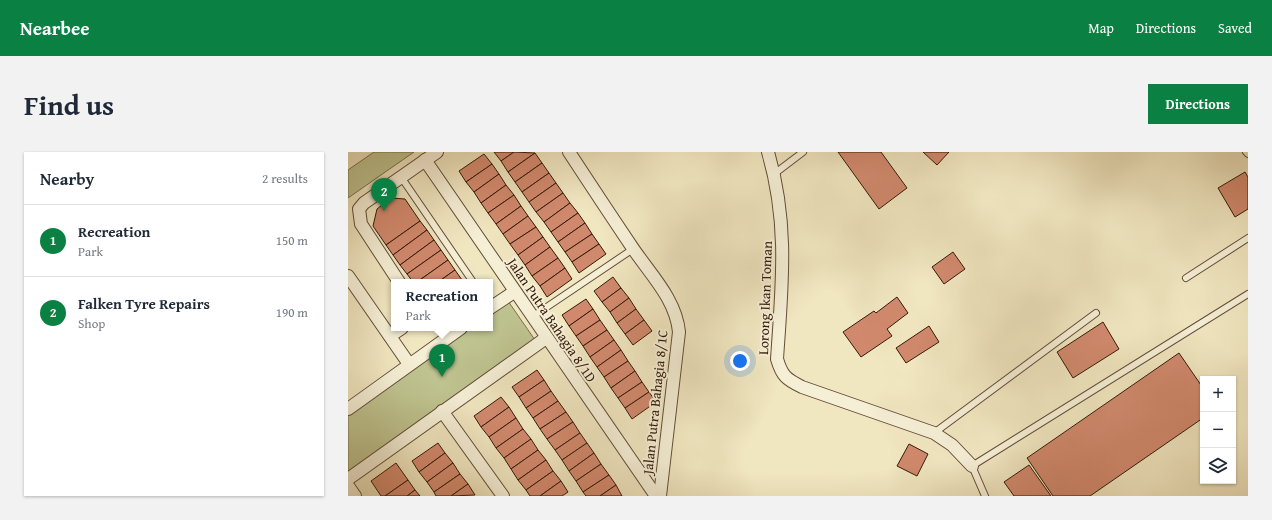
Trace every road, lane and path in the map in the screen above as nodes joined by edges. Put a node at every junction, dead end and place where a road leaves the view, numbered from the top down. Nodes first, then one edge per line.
1 (437, 152) edge
2 (569, 152) edge
3 (768, 152) edge
4 (803, 152) edge
5 (1246, 152) edge
6 (1248, 154) edge
7 (425, 160) junction
8 (774, 174) junction
9 (401, 177) junction
10 (1248, 238) edge
11 (633, 249) junction
12 (348, 276) edge
13 (1186, 278) dead end
14 (397, 279) edge
15 (471, 279) edge
16 (514, 292) junction
17 (1248, 294) edge
18 (493, 306) edge
19 (1096, 313) dead end
20 (532, 318) junction
21 (398, 331) edge
22 (457, 331) edge
23 (390, 336) junction
24 (546, 338) junction
25 (409, 364) junction
26 (348, 409) edge
27 (442, 411) junction
28 (934, 433) junction
29 (972, 466) junction
30 (348, 479) edge
31 (348, 486) edge
32 (356, 496) edge
33 (503, 496) edge
34 (656, 496) edge
35 (660, 496) edge
36 (985, 496) edge

1 - 7 street
2 - 11 street, Jalan Putra Bahagia 8/1C
3 - 8 street, Lorong Ikan Toman
4 - 8 lane
5 - 6 lane
7 - 9 street
7 - 16 street, Jalan Putra Bahagia 8/1D
8 - 28 street, Lorong Ikan Toman
9 - 14 street
9 - 15 lane
10 - 13 lane
11 - 20 lane
11 - 35 street, Jalan Putra Bahagia 8/1C
12 - 23 street
16 - 18 street
16 - 20 street, Jalan Putra Bahagia 8/1D
17 - 29 lane
19 - 28 lane
20 - 24 street, Jalan Putra Bahagia 8/1D
21 - 23 street
22 - 25 street
23 - 25 street
24 - 27 street
24 - 34 street, Jalan Putra Bahagia 8/1D
25 - 26 street
27 - 30 street
27 - 33 street
28 - 29 street, Lorong Ikan Toman
29 - 36 lane
31 - 32 street

